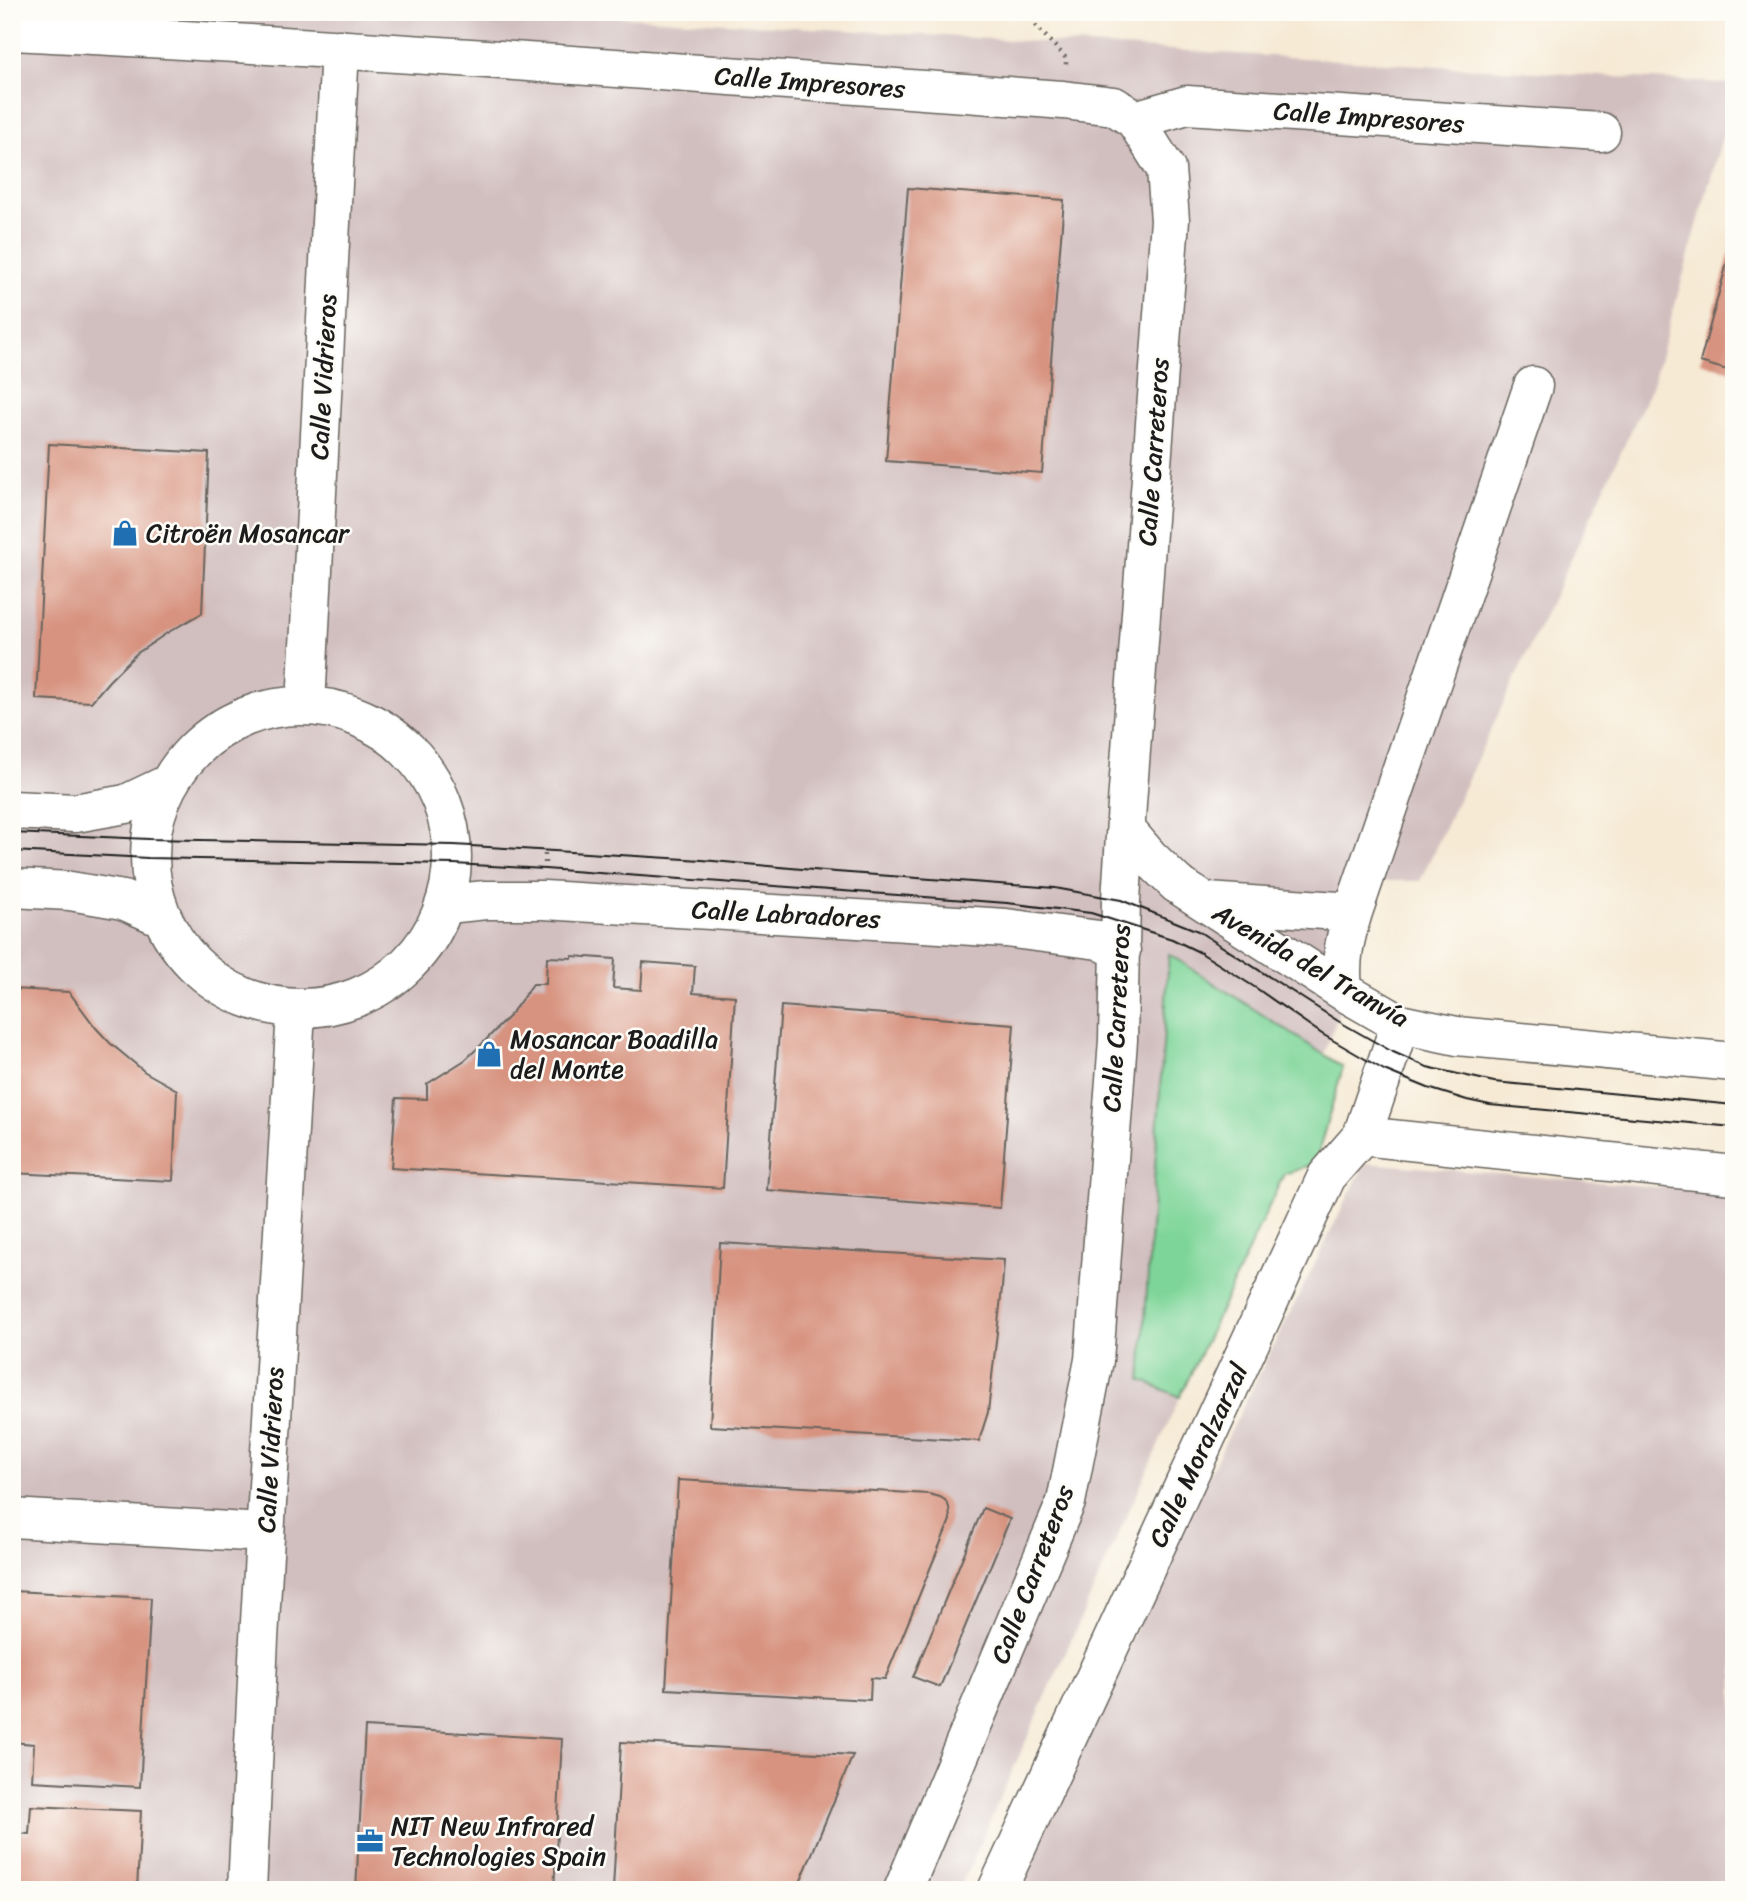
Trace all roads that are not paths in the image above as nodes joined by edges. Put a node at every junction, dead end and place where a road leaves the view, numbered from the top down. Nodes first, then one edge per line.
1 (12, 31) edge
2 (340, 49) junction
3 (1135, 120) junction
4 (1601, 132) dead end
5 (1533, 386) dead end
6 (306, 705) junction
7 (166, 785) junction
8 (12, 810) edge
9 (1125, 830) junction
10 (12, 888) edge
11 (1201, 901) junction
12 (447, 904) junction
13 (1353, 912) junction
14 (159, 916) junction
15 (1121, 951) junction
16 (1343, 991) junction
17 (296, 1010) junction
18 (1400, 1024) junction
19 (1734, 1062) edge
20 (1362, 1136) junction
21 (1734, 1175) edge
22 (12, 1518) edge
23 (265, 1533) junction
24 (247, 1890) edge
25 (903, 1890) edge
26 (997, 1890) edge

1 - 2 street, Calle Impresores
2 - 3 street, Calle Impresores
2 - 6 street, Calle Vidrieros
3 - 4 street, Calle Impresores
3 - 9 street, Calle Carreteros
5 - 13 street
6 - 7 street
6 - 12 street
7 - 8 street
7 - 14 street
9 - 11 street, Avenida del Tranvía
9 - 15 street, Calle Carreteros
10 - 14 street
11 - 13 street
11 - 16 street, Avenida del Tranvía
12 - 15 street, Calle Labradores
12 - 17 street
13 - 16 street
14 - 17 street
15 - 25 street, Calle Carreteros
16 - 18 street, Avenida del Tranvía
17 - 23 street, Calle Vidrieros
18 - 19 street, Avenida del Tranvía
18 - 20 street, Calle Moralzarzal
20 - 21 street
20 - 26 street, Calle Moralzarzal
22 - 23 street
23 - 24 street, Calle Vidrieros

